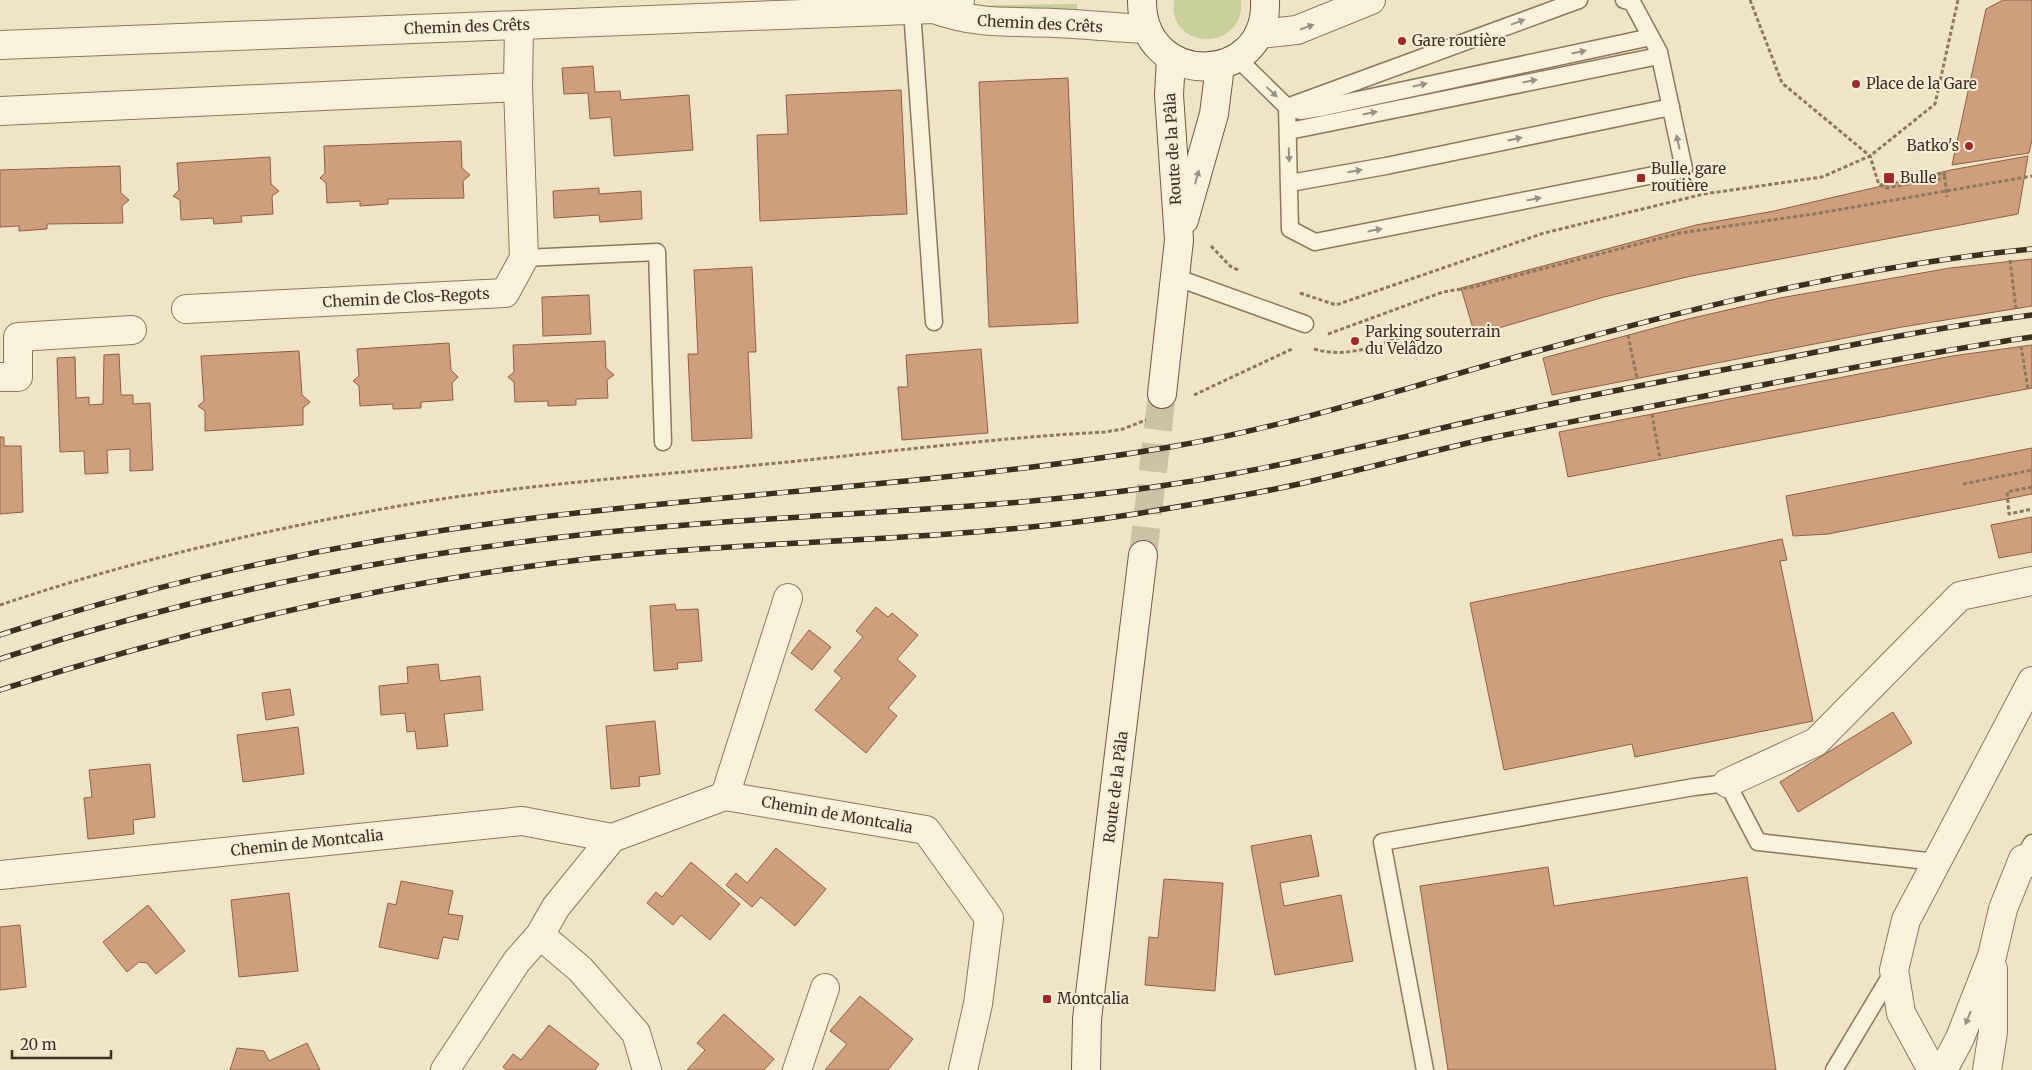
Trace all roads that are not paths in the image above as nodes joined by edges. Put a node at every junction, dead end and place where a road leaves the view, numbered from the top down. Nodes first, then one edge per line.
1 (960, 0) edge
2 (1142, 0) edge
3 (1265, 0) edge
4 (1371, 0) edge
5 (1579, 0) edge
6 (1624, 0) edge
7 (766, 7) edge
8 (923, 9) junction
9 (520, 25) junction
10 (1147, 29) junction
11 (1259, 34) junction
12 (1651, 37) junction
13 (0, 45) edge
14 (1660, 56) junction
15 (1171, 58) junction
16 (1228, 62) junction
17 (518, 87) junction
18 (1287, 106) junction
19 (1671, 107) junction
20 (0, 111) edge
21 (1289, 131) junction
22 (1290, 182) junction
23 (1179, 240) junction
24 (524, 258) junction
25 (1175, 277) junction
26 (186, 309) dead end
27 (934, 322) dead end
28 (1305, 324) dead end
29 (132, 330) dead end
30 (0, 377) edge
31 (1162, 394) tunnel mouth
32 (663, 442) dead end
33 (1143, 554) tunnel mouth
34 (2032, 581) edge
35 (788, 598) dead end
36 (2032, 681) edge
37 (1727, 783) junction
38 (726, 796) junction
39 (612, 838) junction
40 (2029, 855) edge
41 (1936, 862) junction
42 (0, 875) edge
43 (540, 935) junction
44 (1992, 956) junction
45 (1894, 970) junction
46 (825, 988) dead end
47 (1087, 1019) junction
48 (445, 1070) edge
49 (647, 1070) edge
50 (797, 1070) edge
51 (963, 1070) edge
52 (1072, 1070) edge
53 (1086, 1070) edge
54 (1425, 1070) edge
55 (1834, 1070) edge
56 (1932, 1070) edge
57 (1943, 1070) edge
58 (1987, 1070) edge

1 - 8 street, Chemin des Crêts
2 - 10 street
3 - 11 street
11 -> 4 street
18 -> 5 lane
6 - 12 lane
7 - 8 street, Chemin des Crêts
7 - 9 street, Chemin des Crêts
8 - 10 street, Chemin des Crêts
8 - 27 lane
9 - 13 street, Chemin des Crêts
9 - 17 street
10 - 15 street
11 - 16 street
12 - 14 lane
18 -> 12 lane
14 - 19 lane
21 -> 14 lane
15 - 16 street
15 - 23 street, Route de la Pâla
16 -> 18 lane
23 -> 16 street, Route de la Pâla
17 - 20 street
17 - 24 street
18 - 21 lane
22 -> 19 lane
22 -> 19 lane
21 -> 22 lane
23 - 25 street, Route de la Pâla
24 - 26 street, Chemin de Clos-Regots
24 - 32 lane
25 - 28 lane
25 - 31 street, Route de la Pâla
29 - 30 street
33 - 47 street, Route de la Pâla
34 - 37 street
35 - 38 street
36 - 41 street
37 - 41 lane
37 - 54 lane
38 - 39 street, Chemin de Montcalia
38 - 51 street, Chemin de Montcalia
39 - 42 street, Chemin de Montcalia
39 - 43 street
40 - 44 street
41 - 45 street
43 - 48 street
43 - 49 street
44 -> 57 street
44 - 58 street
45 - 55 lane
45 - 56 street
46 - 50 street
47 - 52 street, Route de la Pâla
47 - 53 street, Route de la Pâla

